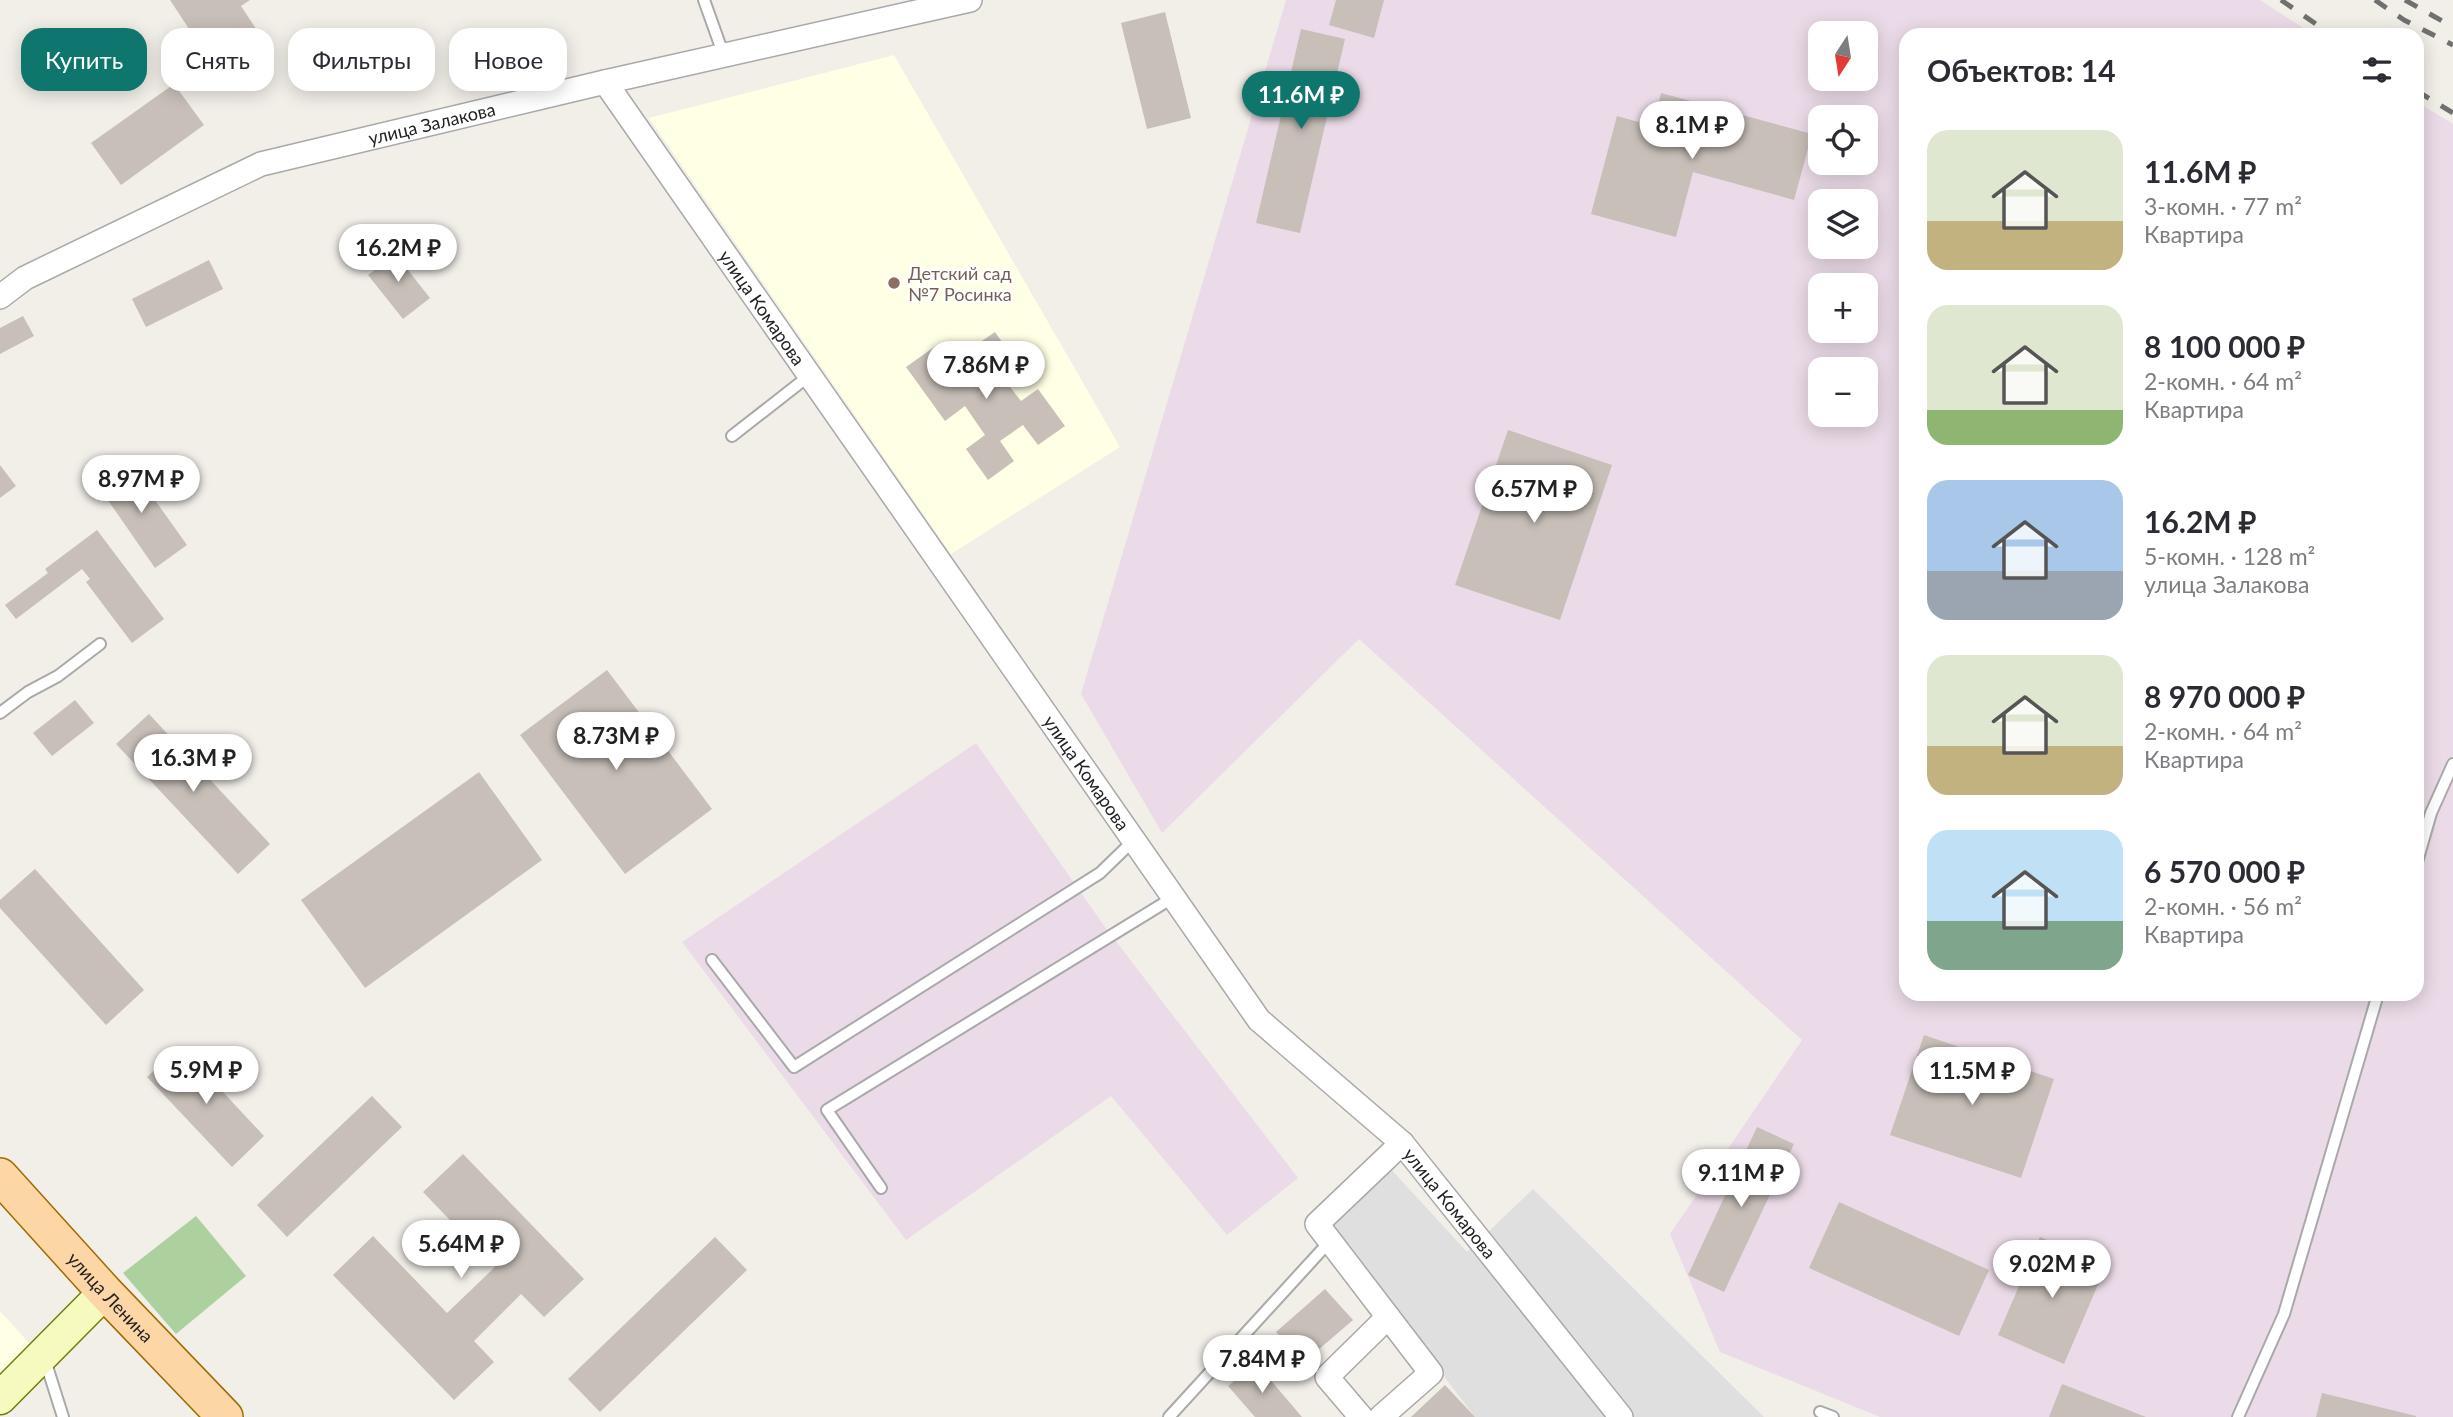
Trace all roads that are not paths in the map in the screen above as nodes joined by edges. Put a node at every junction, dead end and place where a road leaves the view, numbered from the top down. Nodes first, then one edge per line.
1 (704, 0) edge
2 (970, 0) edge
3 (724, 56) junction
4 (605, 82) junction
5 (0, 297) edge
6 (810, 375) junction
7 (732, 436) dead end
8 (100, 644) dead end
9 (0, 713) edge
10 (2453, 764) edge
11 (2424, 838) edge
12 (1133, 840) junction
13 (1174, 897) junction
14 (712, 960) dead end
15 (2376, 1001) edge
16 (1402, 1143) junction
17 (0, 1176) edge
18 (881, 1188) dead end
19 (1330, 1241) junction
20 (105, 1292) junction
21 (1388, 1317) junction
22 (44, 1355) junction
23 (0, 1398) edge
24 (1820, 1412) dead end
25 (63, 1417) edge
26 (225, 1417) edge
27 (1169, 1417) edge
28 (1361, 1417) edge
29 (1381, 1417) edge
30 (1621, 1417) edge
31 (1833, 1417) edge
32 (2238, 1417) edge

1 - 3 lane
2 - 3 street, улица Залакова
3 - 4 street, улица Залакова
4 - 5 street, улица Залакова
4 - 6 street, улица Комарова
6 - 7 lane
6 - 12 street, улица Комарова
8 - 9 lane
10 - 11 lane
12 - 13 street, улица Комарова
12 - 14 lane
13 - 16 street, улица Комарова
13 - 18 lane
15 - 32 lane
16 - 19 street
16 - 30 street, улица Комарова
17 - 20 main road, улица Ленина
19 - 21 street
19 - 27 lane
20 - 22 street
20 - 26 main road, улица Ленина
21 - 28 street
21 - 29 street
22 - 23 street
22 - 25 lane
24 - 31 lane

